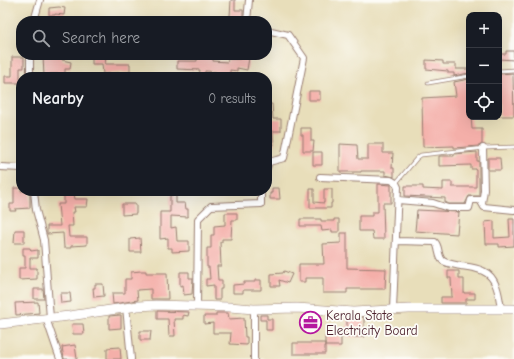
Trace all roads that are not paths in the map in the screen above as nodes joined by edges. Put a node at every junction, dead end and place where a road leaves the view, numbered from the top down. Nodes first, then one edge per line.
1 (40, 0) edge
2 (249, 0) edge
3 (35, 16) edge
4 (247, 16) edge
5 (272, 31) edge
6 (30, 60) edge
7 (514, 70) edge
8 (30, 72) edge
9 (502, 72) edge
10 (466, 77) edge
11 (428, 83) dead end
12 (514, 147) edge
13 (483, 148) junction
14 (272, 161) edge
15 (0, 167) edge
16 (16, 168) edge
17 (320, 177) dead end
18 (396, 183) junction
19 (35, 196) edge
20 (260, 196) edge
21 (398, 200) junction
22 (482, 203) junction
23 (514, 210) edge
24 (397, 241) junction
25 (197, 306) junction
26 (126, 307) junction
27 (254, 309) junction
28 (501, 309) junction
29 (514, 309) edge
30 (393, 310) junction
31 (48, 318) junction
32 (0, 324) edge
33 (60, 359) edge
34 (131, 359) edge
35 (254, 359) edge

1 - 3 street
2 - 4 street
5 - 14 street
6 - 8 street
7 - 9 lane
10 - 11 lane
12 - 13 lane
13 - 18 lane
13 - 22 street
15 - 16 street
17 - 18 street
18 - 21 street
19 - 31 street
20 - 25 street
21 - 22 street
21 - 24 street
22 - 23 street
24 - 28 street
24 - 30 street
25 - 26 street
25 - 27 street
26 - 31 street
26 - 34 street
27 - 30 street
27 - 35 street
28 - 29 street
28 - 30 street
31 - 32 street
31 - 33 street

